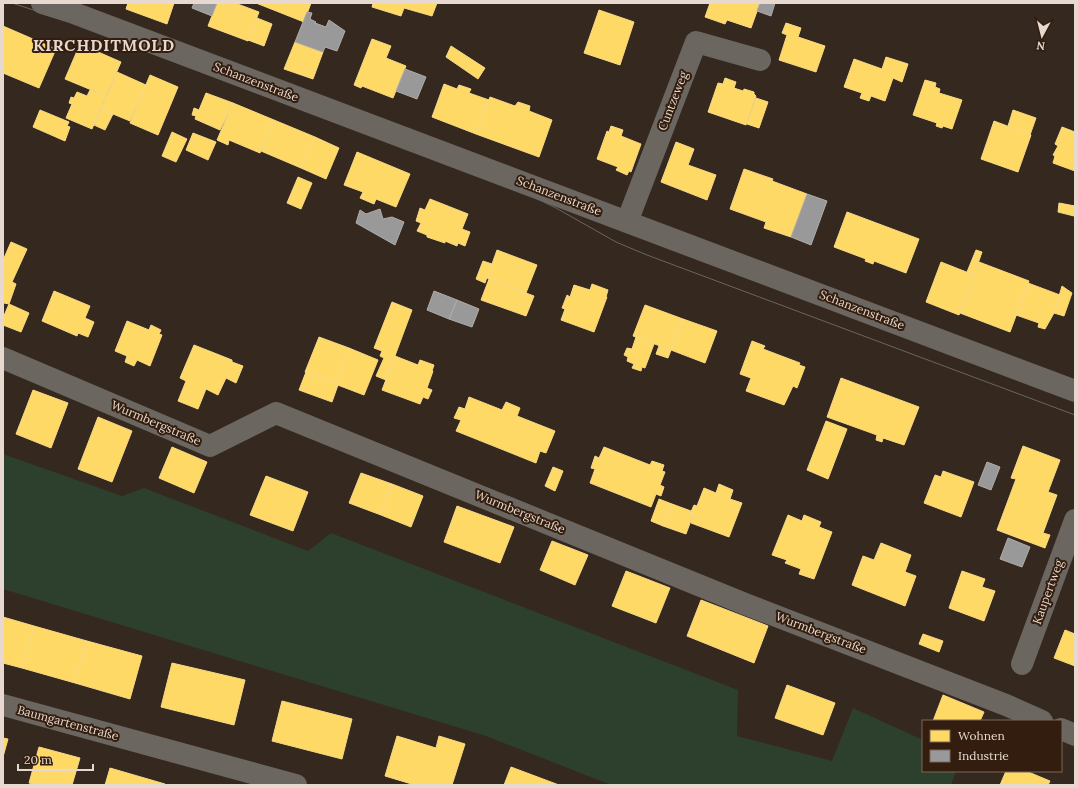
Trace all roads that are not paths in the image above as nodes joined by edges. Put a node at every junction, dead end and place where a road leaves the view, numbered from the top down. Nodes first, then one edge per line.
1 (42, 3) edge
2 (74, 7) edge
3 (760, 60) dead end
4 (627, 222) junction
5 (3, 358) edge
6 (1075, 390) edge
7 (1075, 520) edge
8 (1022, 664) dead end
9 (3, 705) edge
10 (1040, 720) edge
11 (1062, 729) edge
12 (1075, 735) edge
13 (296, 785) edge

1 - 2 street, Schanzenstraße
2 - 4 street, Schanzenstraße
3 - 4 street, Cuntzeweg
4 - 6 street, Schanzenstraße
5 - 10 street, Wurmbergstraße
7 - 8 street, Kaupertweg
9 - 13 street, Baumgartenstraße
11 - 12 street

